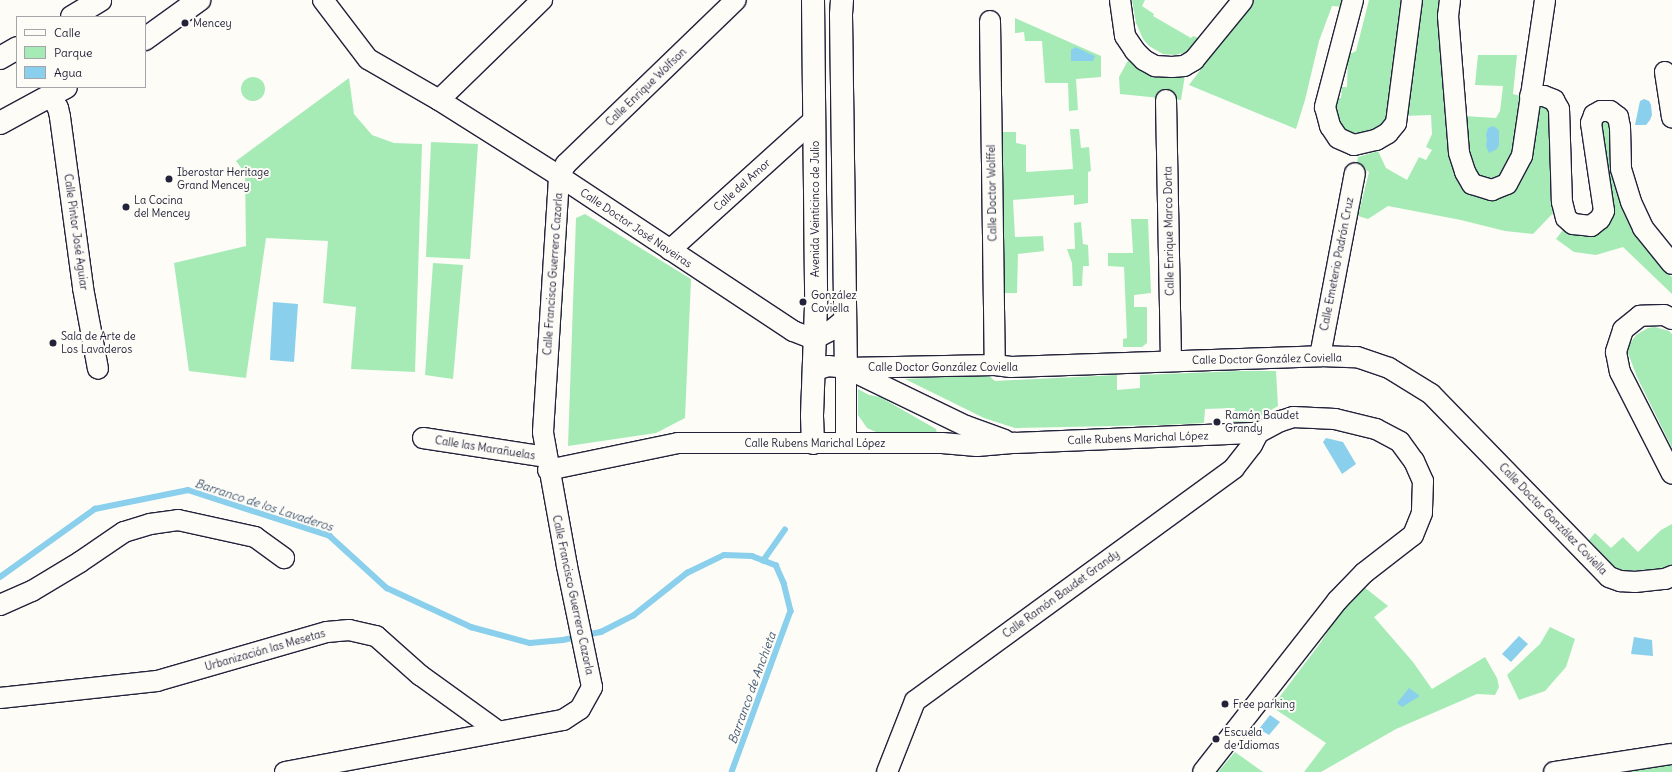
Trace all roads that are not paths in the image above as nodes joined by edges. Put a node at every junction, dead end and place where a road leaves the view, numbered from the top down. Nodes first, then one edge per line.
1 (199, 0) edge
2 (323, 0) edge
3 (542, 0) edge
4 (736, 0) edge
5 (813, 0) edge
6 (842, 0) edge
7 (1120, 0) edge
8 (1243, 0) edge
9 (1353, 0) edge
10 (1412, 0) edge
11 (1450, 0) edge
12 (1545, 0) edge
13 (94, 2) edge
14 (73, 16) edge
15 (990, 21) dead end
16 (146, 38) edge
17 (16, 49) edge
18 (0, 58) edge
19 (1668, 83) edge
20 (58, 91) edge
21 (1530, 96) junction
22 (439, 100) junction
23 (1166, 100) dead end
24 (1672, 117) edge
25 (815, 119) junction
26 (1, 120) edge
27 (1355, 173) dead end
28 (559, 176) junction
29 (670, 250) junction
30 (1672, 264) edge
31 (844, 319) junction
32 (1672, 319) edge
33 (814, 339) junction
34 (1320, 356) junction
35 (1171, 361) junction
36 (995, 365) junction
37 (846, 368) junction
38 (98, 369) dead end
39 (813, 371) junction
40 (947, 417) junction
41 (1258, 433) junction
42 (423, 438) dead end
43 (846, 442) junction
44 (813, 443) junction
45 (942, 443) junction
46 (1015, 443) junction
47 (547, 464) junction
48 (1672, 474) edge
49 (284, 558) dead end
50 (1672, 576) edge
51 (0, 605) edge
52 (0, 698) edge
53 (499, 732) junction
54 (1672, 754) edge
55 (285, 772) edge
56 (887, 772) edge
57 (1203, 772) edge
58 (1554, 772) edge

1 - 16 street
2 - 22 street, Calle Doctor José Naveiras
3 - 22 street
4 - 28 street, Calle Enrique Wolfson
5 - 25 street, Avenida Veinticinco de Julio
6 - 31 street
7 - 8 street
9 - 10 street
11 - 21 street
12 - 21 street
13 - 14 street
15 - 36 street, Calle Doctor Wolffel
17 - 18 street
19 - 24 street
20 - 26 street
20 - 38 street, Calle Pintor José Aguiar
21 - 30 street
22 - 28 street, Calle Doctor José Naveiras
23 - 35 street, Calle Enrique Marco Dorta
25 - 29 street, Calle del Amor
25 - 33 street, Avenida Veinticinco de Julio
27 - 34 street, Calle Emeterio Padrón Cruz
28 - 29 street, Calle Doctor José Naveiras
28 - 47 street, Calle Francisco Guerrero Cazorla
29 - 33 street, Calle Doctor José Naveiras
31 - 33 street
31 - 37 street
32 - 48 street
33 - 39 street, Avenida Veinticinco de Julio
34 - 35 street, Calle Doctor González Coviella
34 - 50 street, Calle Doctor González Coviella
35 - 36 street, Calle Doctor González Coviella
36 - 37 street, Calle Doctor González Coviella
37 - 39 street
37 - 40 street
37 - 43 street
39 - 44 street, Avenida Veinticinco de Julio
40 - 45 street
40 - 46 street
41 - 46 street, Calle Rubens Marichal López
41 - 56 street, Calle Ramón Baudet Grandy
41 - 57 street, Calle Rubens Marichal López
42 - 47 street, Calle las Marañuelas
43 - 44 street, Calle Rubens Marichal López
43 - 45 street, Calle Rubens Marichal López
44 - 47 street, Calle Rubens Marichal López
45 - 46 street, Calle Rubens Marichal López
47 - 53 street, Calle Francisco Guerrero Cazorla
49 - 51 street
52 - 53 street, Urbanización las Mesetas
53 - 55 street, Calle Francisco Guerrero Cazorla
54 - 58 street

